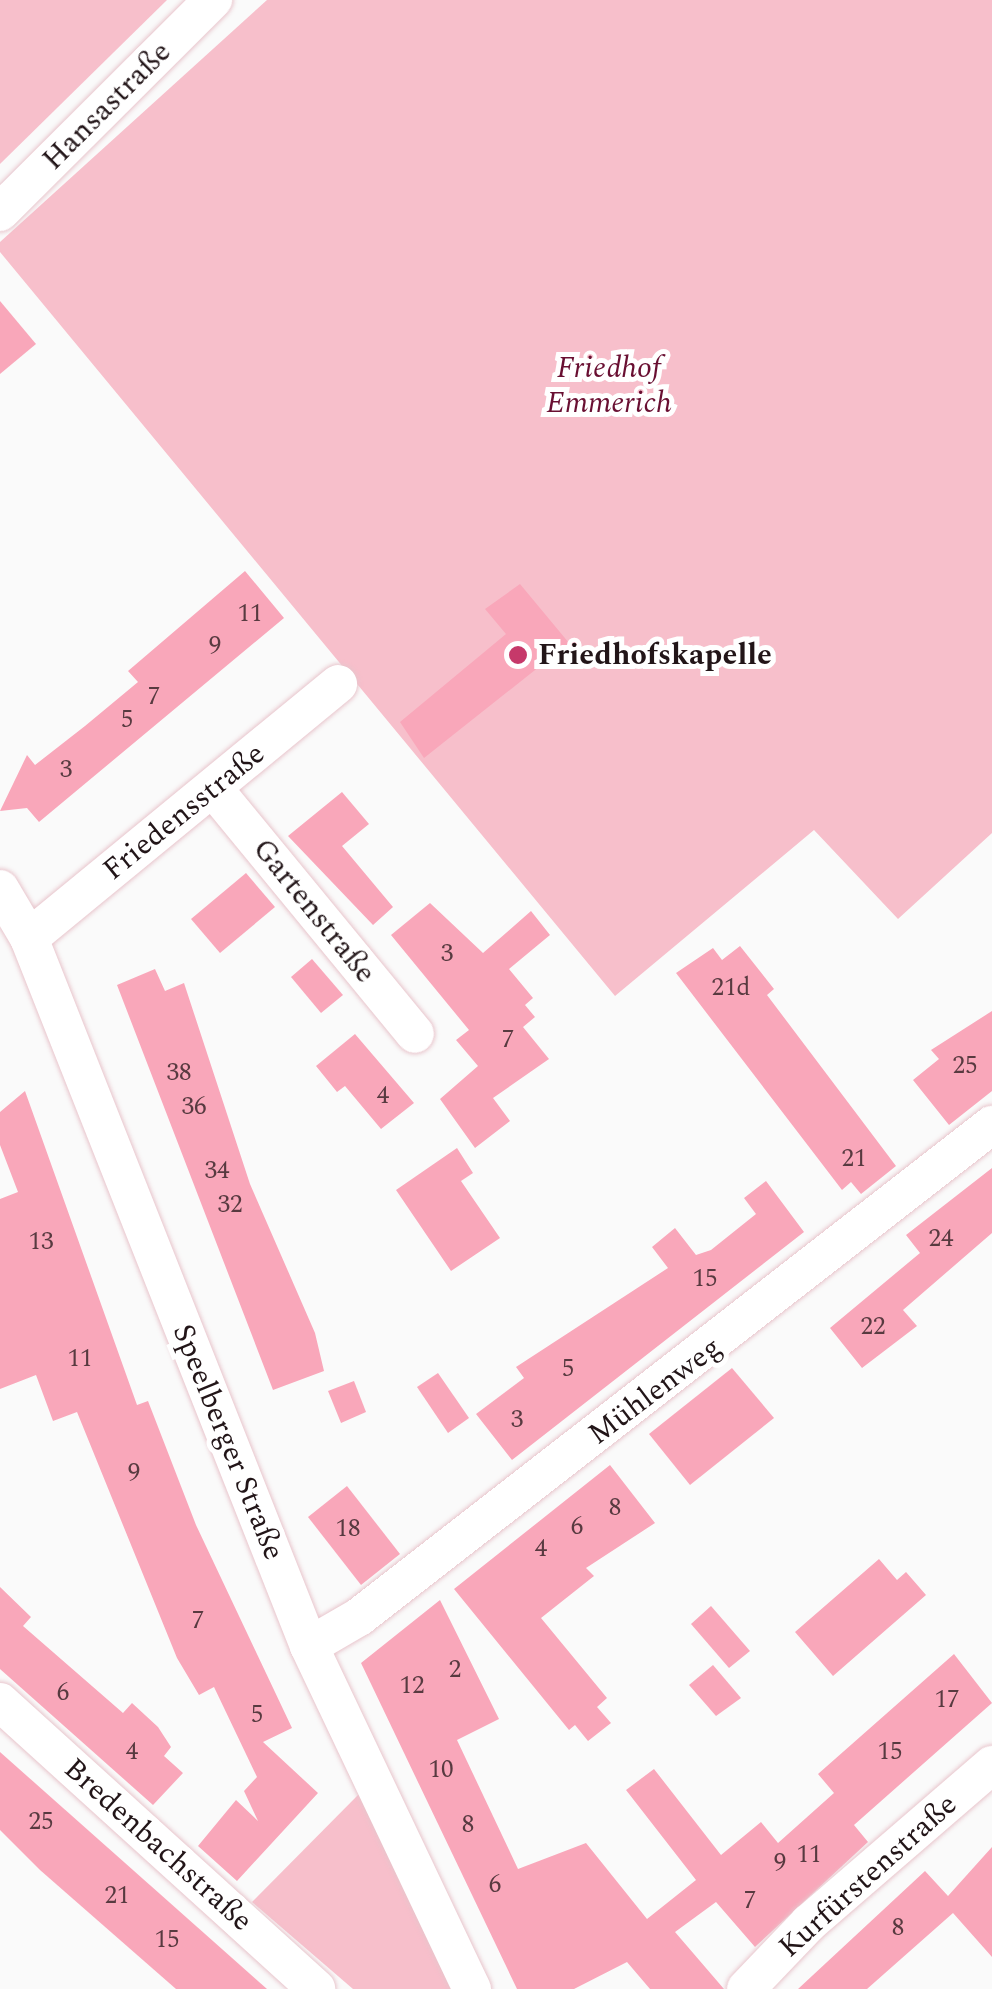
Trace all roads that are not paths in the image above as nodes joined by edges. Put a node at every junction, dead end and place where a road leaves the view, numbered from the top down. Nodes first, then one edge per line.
1 (214, 0) edge
2 (0, 212) edge
3 (338, 684) dead end
4 (213, 788) junction
5 (0, 890) edge
6 (29, 938) junction
7 (415, 1034) dead end
8 (992, 1125) edge
9 (309, 1646) junction
10 (0, 1702) edge
11 (992, 1765) edge
12 (316, 1989) edge
13 (472, 1989) edge
14 (746, 1989) edge

1 - 2 street, Hansastraße
3 - 4 street, Friedensstraße
4 - 6 street, Friedensstraße
4 - 7 street, Gartenstraße
5 - 6 street, Speelberger Straße
6 - 9 street, Speelberger Straße
8 - 9 street, Mühlenweg
9 - 13 street, Speelberger Straße
10 - 12 street, Bredenbachstraße
11 - 14 street, Kurfürstenstraße

